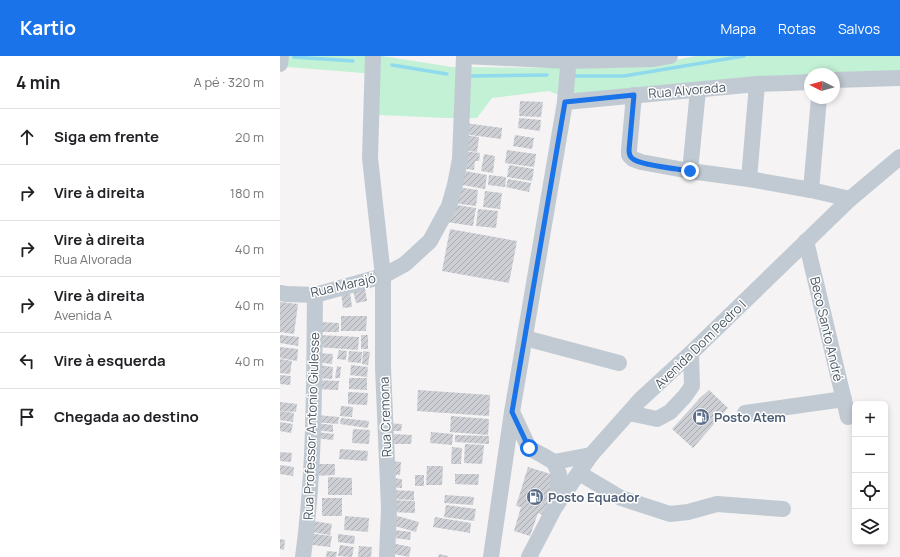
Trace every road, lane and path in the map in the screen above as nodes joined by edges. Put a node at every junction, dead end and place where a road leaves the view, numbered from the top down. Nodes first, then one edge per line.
1 (281, 56) edge
2 (373, 56) edge
3 (464, 56) edge
4 (660, 57) edge
5 (568, 59) edge
6 (280, 64) edge
7 (900, 78) edge
8 (840, 80) edge
9 (804, 83) edge
10 (757, 84) junction
11 (698, 90) junction
12 (634, 95) junction
13 (565, 102) junction
14 (818, 104) edge
15 (900, 157) edge
16 (690, 171) junction
17 (749, 179) junction
18 (811, 190) junction
19 (850, 199) junction
20 (806, 241) junction
21 (383, 276) junction
22 (280, 293) edge
23 (315, 295) junction
24 (525, 338) junction
25 (691, 353) junction
26 (618, 363) dead end
27 (844, 400) junction
28 (512, 412) junction
29 (629, 413) junction
30 (745, 413) dead end
31 (848, 417) dead end
32 (529, 448) junction
33 (591, 455) junction
34 (505, 459) junction
35 (554, 462) junction
36 (579, 473) junction
37 (555, 507) junction
38 (783, 508) dead end
39 (303, 557) edge
40 (387, 557) edge
41 (491, 557) edge
42 (529, 557) edge

1 - 6 street
2 - 21 street, Rua Cremona
3 - 5 street
3 - 21 street, Rua Marajó
4 - 5 street
5 - 13 street
7 - 8 street
9 - 10 street, Rua Alvorada
10 - 11 street, Rua Alvorada
10 - 17 street
11 - 12 street, Rua Alvorada
11 - 16 street
12 - 13 street, Rua Alvorada
12 - 16 street
13 - 24 street
14 - 18 street
15 - 19 street, Avenida Dom Pedro I
16 - 17 street
17 - 18 street
18 - 19 street
19 - 20 street, Avenida Dom Pedro I
20 - 25 street, Avenida Dom Pedro I
20 - 27 street, Beco Santo André
21 - 23 street, Rua Marajó
21 - 40 street, Rua Cremona
22 - 23 street, Rua Marajó
23 - 39 street, Rua Professor Antonio Giulesse
24 - 26 street
24 - 28 street
25 - 29 street, Avenida Dom Pedro I
25 - 29 street
27 - 30 street
27 - 31 street, Beco Santo André
28 - 32 street
28 - 34 street
29 - 33 street, Avenida Dom Pedro I
32 - 34 street
32 - 35 street
33 - 35 street
33 - 36 street, Avenida Dom Pedro I
34 - 41 street
35 - 37 street
36 - 37 street, Avenida Dom Pedro I
36 - 38 street
37 - 42 street, Avenida Dom Pedro I

